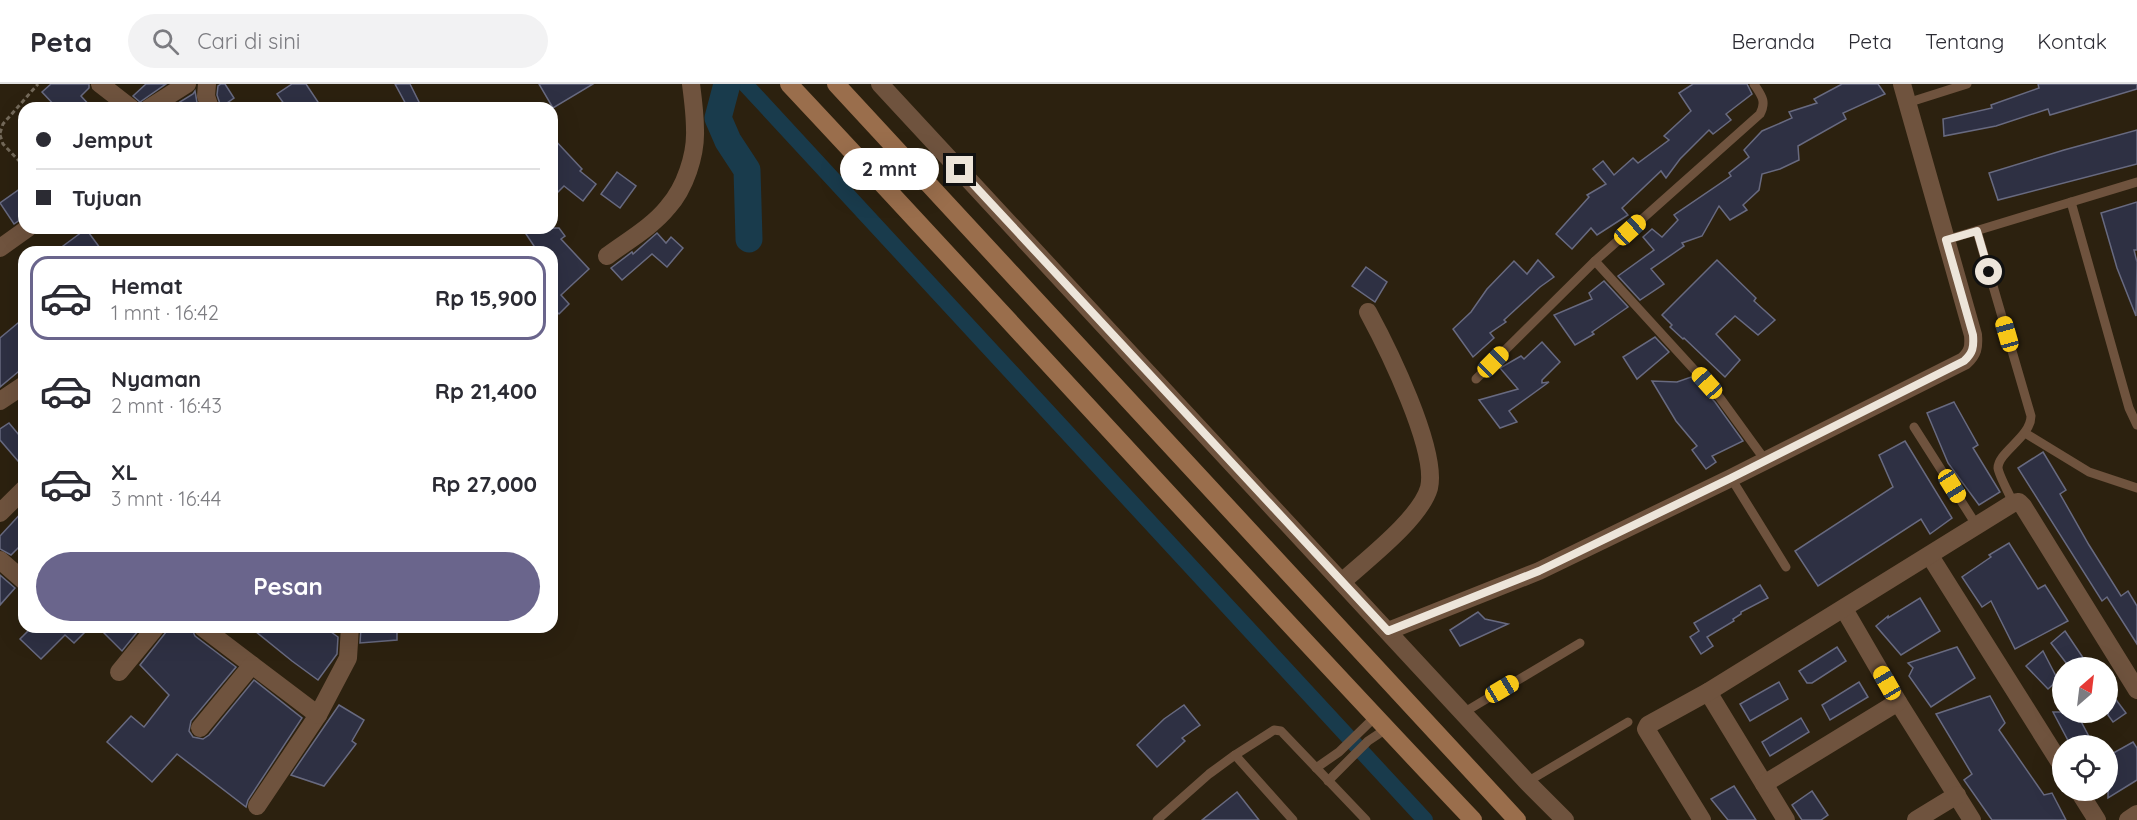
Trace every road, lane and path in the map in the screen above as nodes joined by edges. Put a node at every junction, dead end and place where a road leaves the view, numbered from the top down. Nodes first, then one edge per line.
1 (38, 84) edge
2 (99, 84) edge
3 (187, 84) edge
4 (207, 84) edge
5 (691, 84) edge
6 (789, 84) edge
7 (836, 84) edge
8 (880, 84) edge
9 (1754, 84) edge
10 (1902, 84) edge
11 (1967, 84) edge
12 (22, 102) edge
13 (123, 102) edge
14 (158, 102) edge
15 (208, 102) edge
16 (1907, 103) junction
17 (18, 107) edge
18 (0, 134) edge
19 (18, 160) edge
20 (2137, 182) edge
21 (2071, 202) junction
22 (1977, 231) junction
23 (20, 234) edge
24 (1946, 240) junction
25 (0, 248) edge
26 (607, 256) dead end
27 (1595, 261) junction
28 (1368, 312) dead end
29 (1476, 379) dead end
30 (18, 389) edge
31 (0, 401) edge
32 (2137, 425) edge
33 (1914, 427) dead end
34 (2025, 433) junction
35 (1765, 460) junction
36 (1731, 478) junction
37 (2137, 488) edge
38 (18, 495) edge
39 (2013, 503) junction
40 (0, 513) edge
41 (1977, 526) junction
42 (1930, 556) junction
43 (0, 560) edge
44 (1786, 567) dead end
45 (18, 576) edge
46 (1342, 582) junction
47 (1844, 609) junction
48 (1388, 631) junction
49 (151, 633) edge
50 (210, 633) edge
51 (350, 633) edge
52 (1580, 643) dead end
53 (252, 665) junction
54 (119, 672) dead end
55 (2137, 690) edge
56 (1708, 692) junction
57 (1898, 702) junction
58 (1463, 713) junction
59 (318, 715) junction
60 (1628, 722) dead end
61 (1381, 723) junction
62 (200, 728) dead end
63 (2052, 750) edge
64 (1235, 756) junction
65 (1316, 768) junction
66 (1328, 781) junction
67 (1527, 782) junction
68 (1764, 784) junction
69 (1956, 795) junction
70 (2085, 801) edge
71 (258, 806) dead end
72 (2137, 814) edge
73 (1157, 820) edge
74 (1293, 820) edge
75 (1366, 820) edge
76 (1473, 820) edge
77 (1517, 820) edge
78 (1565, 820) edge
79 (1702, 820) edge
80 (1786, 820) edge
81 (1916, 820) edge
82 (1972, 820) edge
83 (2097, 820) edge
84 (2128, 820) edge

1 - 12 path
2 - 13 street
3 - 14 street
4 - 15 street
5 - 26 street
6 - 61 main road
7 - 77 main road
8 - 46 street
9 - 27 lane
10 - 16 street
11 - 16 lane
16 - 24 street
17 - 18 path
18 - 19 path
20 - 21 lane
21 - 22 lane
21 - 32 lane
22 - 24 lane
22 - 34 lane
23 - 25 street
24 - 35 street
27 - 29 lane
27 - 35 lane
28 - 46 street
30 - 31 street
33 - 41 lane
34 - 37 lane
34 - 39 lane
35 - 36 street
36 - 44 lane
36 - 48 street
38 - 40 street
39 - 41 street
39 - 55 street
41 - 42 street
42 - 47 street
42 - 63 street
43 - 45 street
46 - 48 street
47 - 56 street
47 - 57 street
48 - 58 street
49 - 54 street
50 - 53 street
51 - 59 street
52 - 58 lane
53 - 59 street
53 - 62 street
56 - 68 street
56 - 79 street
57 - 68 street
57 - 69 street
58 - 67 street
59 - 71 street
60 - 67 lane
61 - 65 lane
61 - 66 lane
61 - 76 main road
64 - 65 lane
64 - 73 lane
64 - 74 lane
65 - 66 lane
66 - 75 lane
67 - 78 street
68 - 80 street
69 - 81 street
69 - 82 street
70 - 83 street
72 - 84 street

